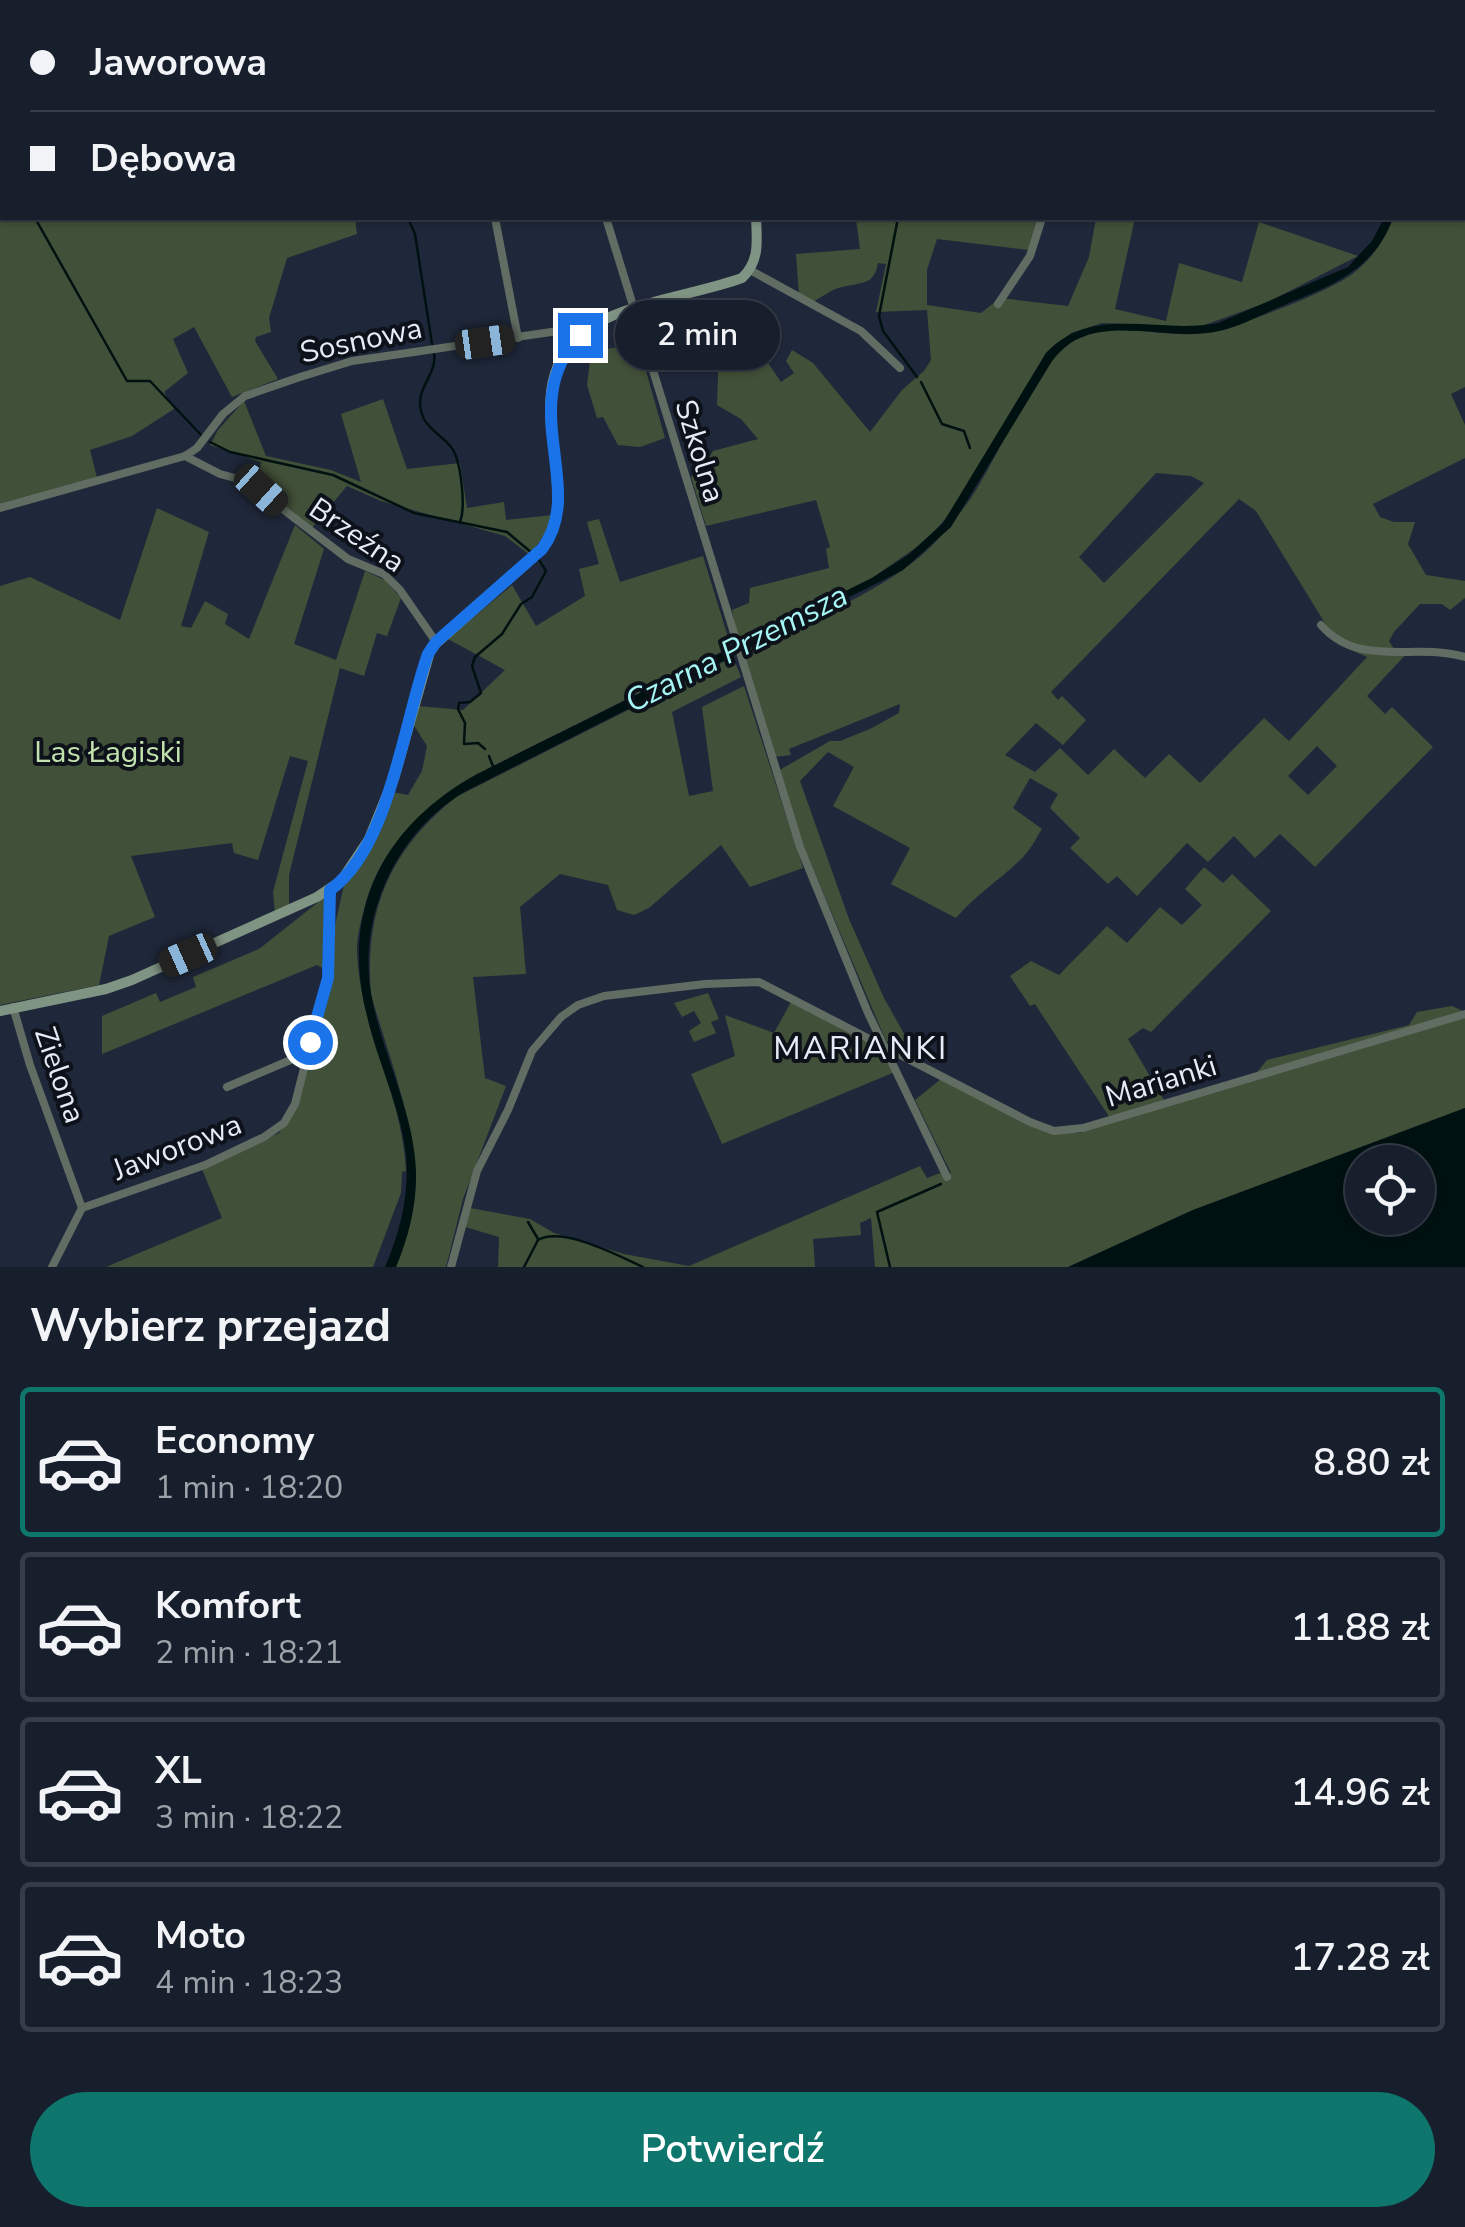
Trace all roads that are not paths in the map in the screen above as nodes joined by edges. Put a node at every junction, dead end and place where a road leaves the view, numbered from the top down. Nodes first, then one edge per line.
1 (495, 220) edge
2 (607, 220) edge
3 (756, 220) edge
4 (1041, 220) edge
5 (750, 270) junction
6 (998, 304) dead end
7 (633, 310) junction
8 (580, 335) junction
9 (518, 338) junction
10 (900, 368) dead end
11 (185, 456) junction
12 (0, 508) edge
13 (1321, 625) dead end
14 (436, 642) junction
15 (1465, 657) edge
16 (330, 890) junction
17 (13, 1007) junction
18 (0, 1011) edge
19 (868, 1013) junction
20 (1465, 1014) edge
21 (847, 1026) junction
22 (883, 1044) junction
23 (307, 1052) junction
24 (227, 1087) dead end
25 (947, 1177) dead end
26 (82, 1208) junction
27 (52, 1267) edge
28 (451, 1267) edge

1 - 9 street
2 - 7 street, Szkolna
3 - 5 street
4 - 6 street
5 - 7 street, Sosnowa
5 - 10 street
7 - 8 street, Sosnowa
7 - 19 street, Szkolna
8 - 9 street, Sosnowa
8 - 14 street
9 - 11 street, Sosnowa
11 - 12 street
11 - 14 street, Brzeźna
13 - 15 street
14 - 16 street
16 - 17 street
16 - 23 street, Jaworowa
17 - 18 street
17 - 26 street, Zielona
19 - 21 street
19 - 22 street
20 - 22 street, Marianki
21 - 22 street, Marianki
21 - 28 street, Marianki
22 - 25 street
23 - 24 street
23 - 26 street, Jaworowa
26 - 27 street

